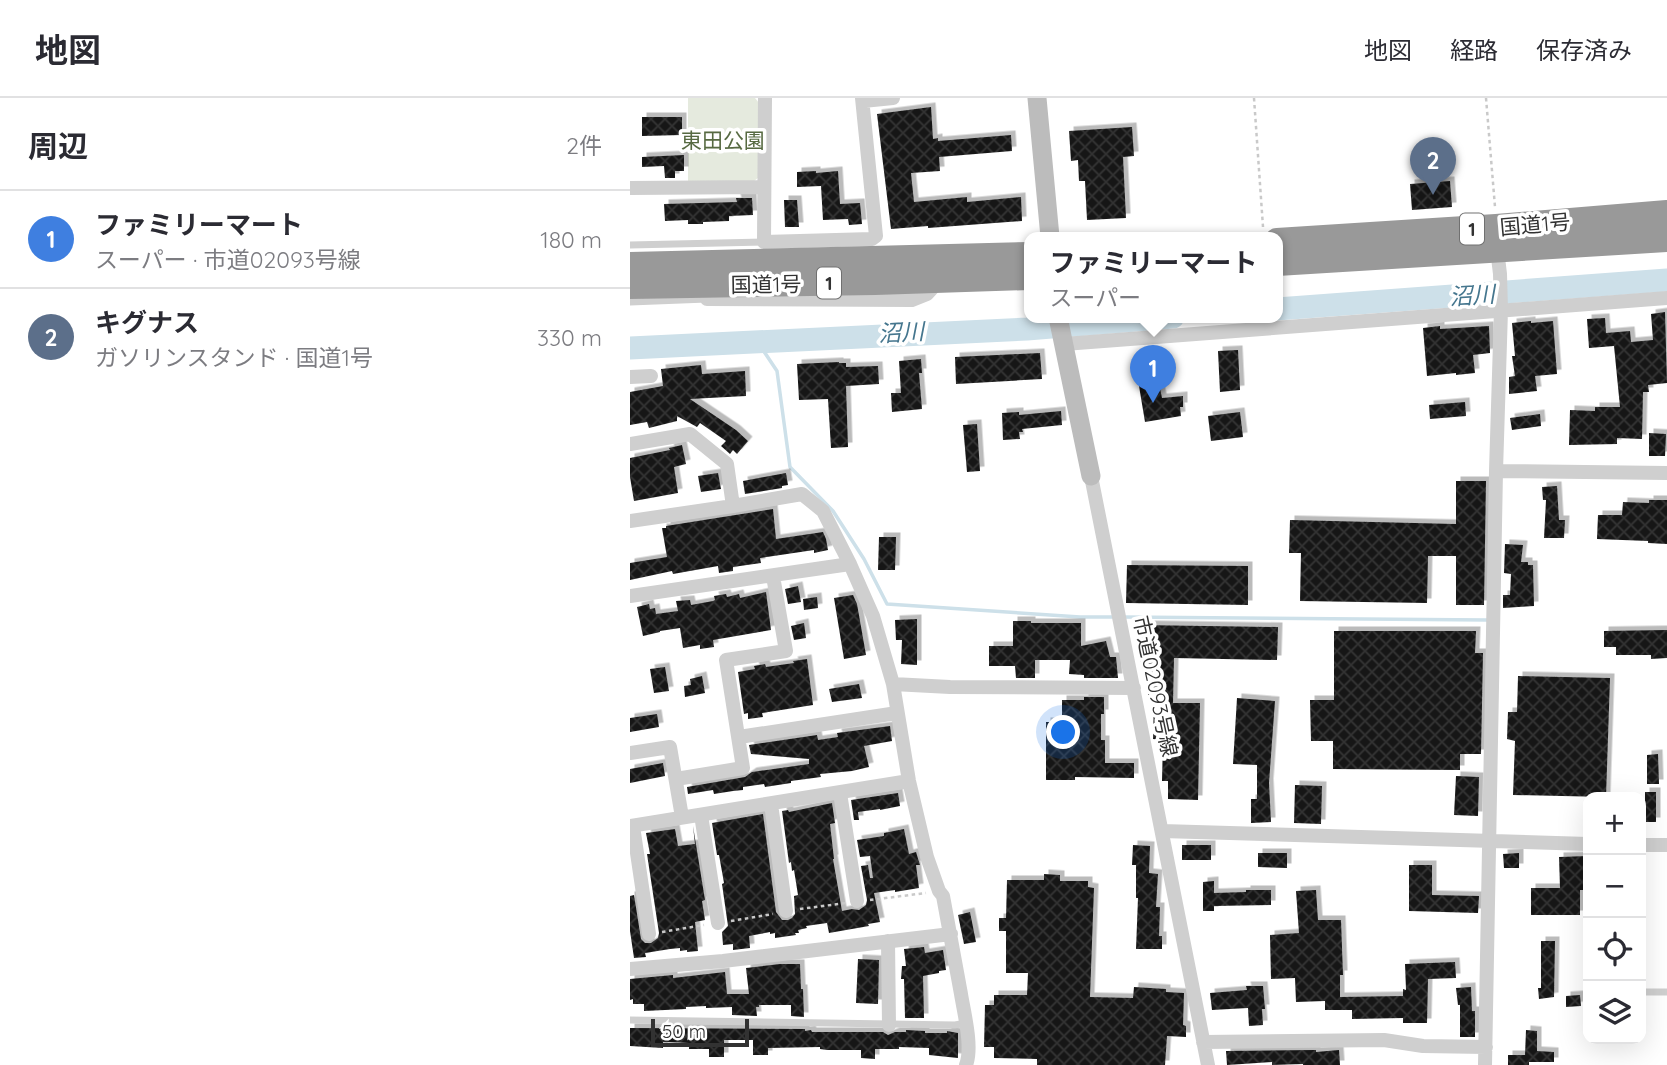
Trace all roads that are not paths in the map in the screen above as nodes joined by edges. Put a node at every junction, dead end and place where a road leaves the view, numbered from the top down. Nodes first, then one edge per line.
1 (765, 98) edge
2 (893, 98) edge
3 (1037, 98) edge
4 (863, 99) edge
5 (764, 187) junction
6 (630, 188) edge
7 (1667, 214) edge
8 (1050, 232) edge
9 (1667, 239) edge
10 (1283, 241) edge
11 (764, 243) junction
12 (630, 245) edge
13 (1498, 250) junction
14 (1024, 255) edge
15 (1283, 263) edge
16 (630, 265) edge
17 (1024, 276) edge
18 (940, 280) junction
19 (630, 286) edge
20 (1667, 298) edge
21 (707, 299) joint
22 (630, 302) edge
23 (1501, 308) junction
24 (1059, 323) edge
25 (1063, 342) junction
26 (651, 376) dead end
27 (630, 377) edge
28 (630, 444) edge
29 (1496, 471) junction
30 (1667, 473) edge
31 (1091, 476) joint
32 (733, 506) junction
33 (630, 521) edge
34 (850, 564) junction
35 (773, 576) junction
36 (630, 596) edge
37 (893, 684) junction
38 (1134, 688) junction
39 (897, 713) junction
40 (739, 737) junction
41 (630, 753) edge
42 (676, 779) junction
43 (909, 781) junction
44 (840, 793) junction
45 (771, 804) junction
46 (701, 815) junction
47 (682, 817) junction
48 (631, 826) edge
49 (1162, 831) junction
50 (1489, 842) junction
51 (1583, 844) edge
52 (1646, 845) edge
53 (1667, 845) edge
54 (857, 901) dead end
55 (786, 911) dead end
56 (718, 923) dead end
57 (649, 934) dead end
58 (951, 934) junction
59 (888, 941) junction
60 (630, 969) edge
61 (1646, 992) edge
62 (1667, 992) edge
63 (630, 1020) edge
64 (965, 1023) junction
65 (888, 1025) junction
66 (1203, 1042) junction
67 (1486, 1047) junction
68 (966, 1065) edge
69 (1208, 1065) edge
70 (1485, 1065) edge

1 - 5 street
2 - 4 street
3 - 8 street
4 - 11 street
5 - 6 street
5 - 11 street
7 - 13 highway, 国道1号 / 1
9 - 13 highway, 国道1号 / 1
10 - 13 highway, 国道1号 / 1
11 - 12 lane
13 - 15 highway, 国道1号 / 1
13 - 23 street
14 - 16 highway, 国道1号 / 1
17 - 18 highway, 国道1号 / 1
18 - 19 highway, 国道1号 / 1
18 - 21 street
20 - 23 street
21 - 22 lane
23 - 25 street
23 - 29 street
24 - 25 street, 市道02093号線
25 - 31 street, 市道02093号線
26 - 27 street
28 - 32 street
29 - 30 street
29 - 50 street
31 - 38 street, 市道02093号線
32 - 33 street
32 - 34 street
34 - 35 street
34 - 37 street
35 - 36 street
35 - 40 street
37 - 38 street
37 - 39 street
38 - 49 street, 市道02093号線
39 - 40 street
39 - 43 street
40 - 42 street
41 - 42 street
42 - 47 street
43 - 44 street
43 - 58 street
44 - 45 street
44 - 54 street
45 - 46 street
45 - 55 street
46 - 47 street
46 - 56 street
47 - 48 street
48 - 57 street
49 - 50 street
49 - 66 street, 市道02093号線
50 - 51 street
50 - 67 street
52 - 53 street
58 - 59 street
58 - 64 street
59 - 60 street
59 - 65 street
61 - 62 lane
63 - 65 lane
64 - 65 lane
64 - 68 street
66 - 67 street
66 - 69 street, 市道02093号線
67 - 70 street

